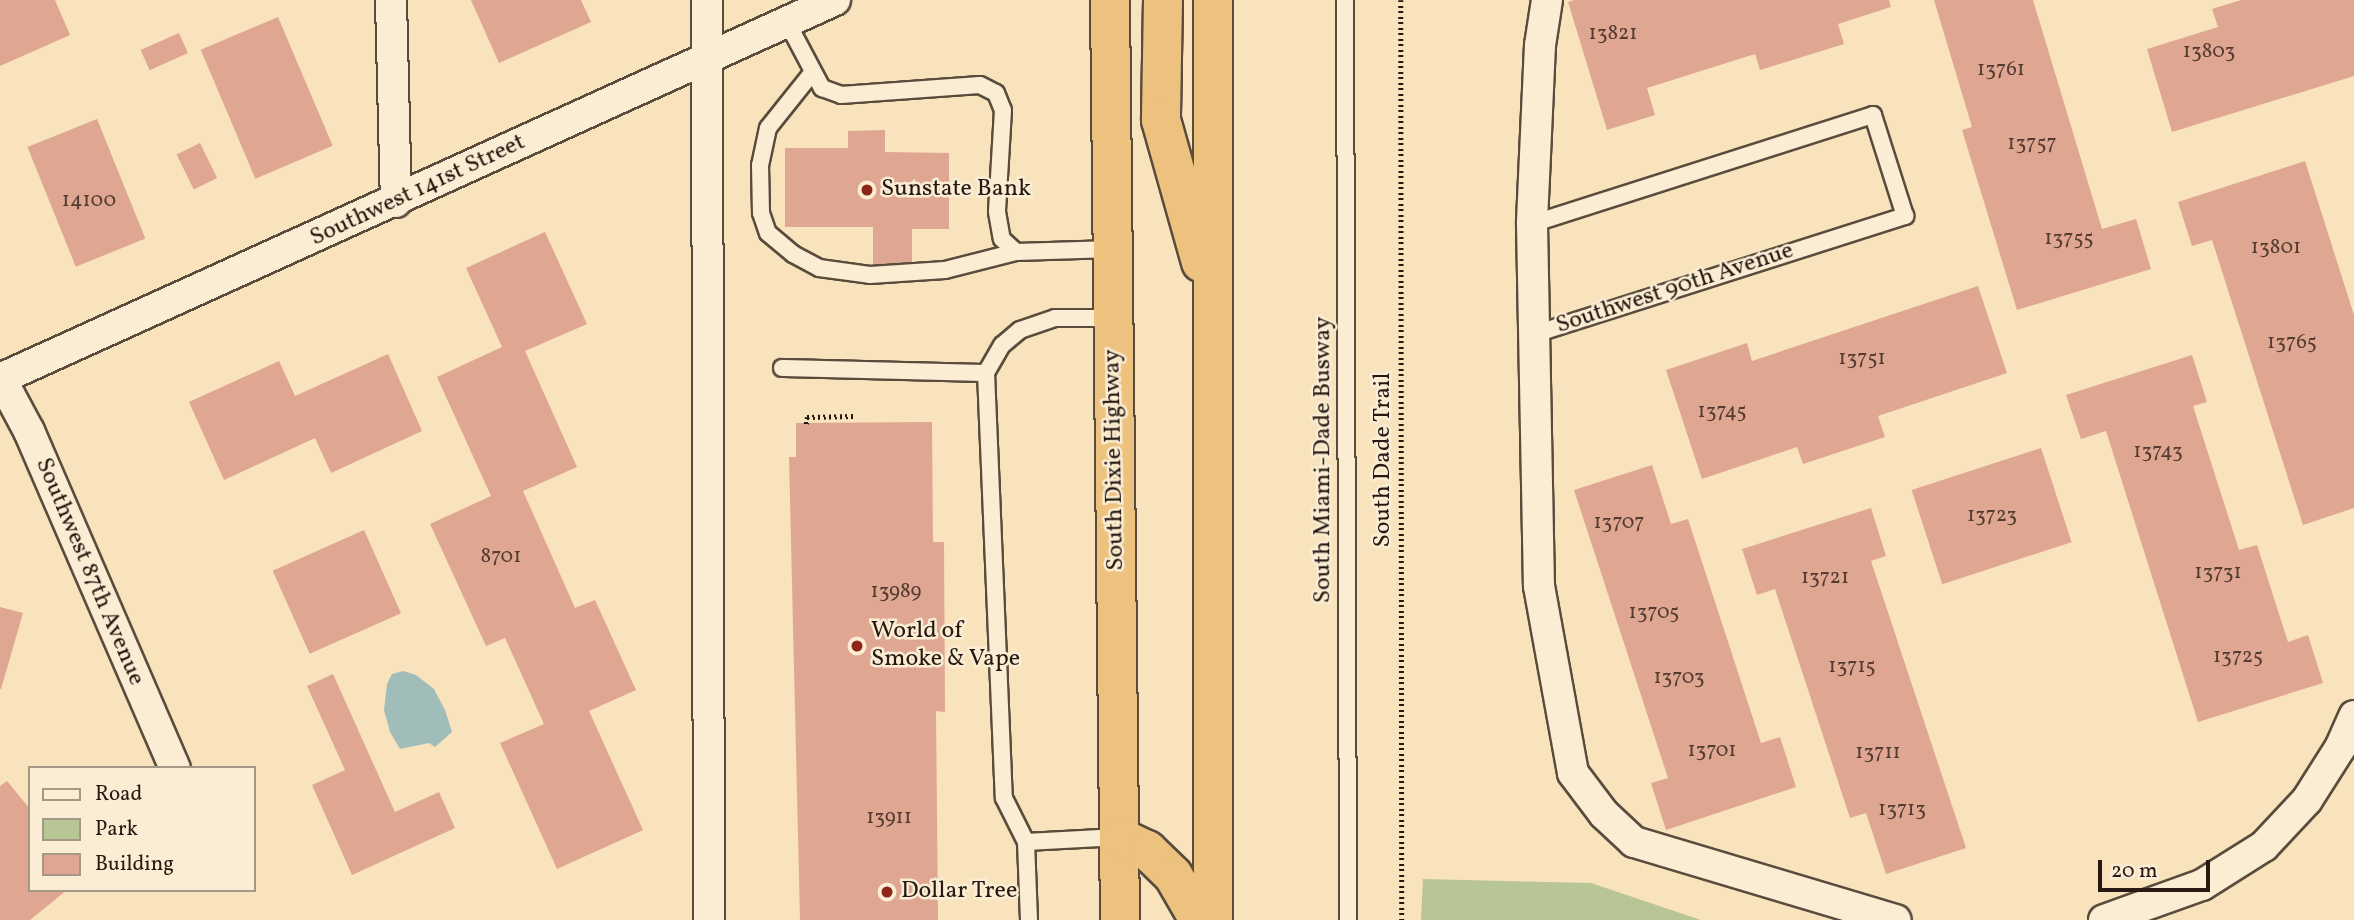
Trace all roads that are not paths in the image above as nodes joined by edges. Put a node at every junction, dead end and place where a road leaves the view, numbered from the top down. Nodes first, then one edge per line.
1 (391, 0) edge
2 (707, 0) edge
3 (835, 0) edge
4 (1110, 0) edge
5 (1163, 0) edge
6 (1213, 0) edge
7 (1345, 0) edge
8 (1547, 0) edge
9 (787, 22) junction
10 (706, 59) junction
11 (812, 73) junction
12 (396, 202) junction
13 (1532, 223) junction
14 (1113, 249) junction
15 (1016, 252) junction
16 (1214, 308) junction
17 (1113, 318) junction
18 (1532, 335) junction
19 (782, 368) dead end
20 (986, 373) junction
21 (0, 378) edge
22 (2354, 716) edge
23 (174, 766) edge
24 (1119, 837) junction
25 (1026, 842) junction
26 (709, 920) edge
27 (1029, 920) edge
28 (1120, 920) edge
29 (1199, 920) edge
30 (1213, 920) edge
31 (1348, 920) edge
32 (1896, 920) edge
33 (2104, 920) edge

1 - 12 street
2 - 10 street
3 - 9 street, Southwest 141st Street
4 - 14 highway, South Dixie Highway
5 - 16 highway
6 - 16 highway
7 - 31 lane, South Miami-Dade Busway
8 - 13 street
9 - 10 street, Southwest 141st Street
9 - 11 lane
10 - 12 street, Southwest 141st Street
10 - 26 street
11 - 15 lane
11 - 15 lane
12 - 21 street, Southwest 141st Street
13 - 18 street
13 - 18 lane, Southwest 90th Avenue
14 - 15 lane
14 - 17 highway, South Dixie Highway
16 - 30 highway
17 - 20 lane
17 - 24 highway, South Dixie Highway
18 - 32 street, Southwest 90th Avenue
19 - 20 lane
20 - 25 lane
21 - 23 street, Southwest 87th Avenue
22 - 33 street
24 - 25 lane
24 - 28 highway, South Dixie Highway
24 - 29 highway
25 - 27 lane

